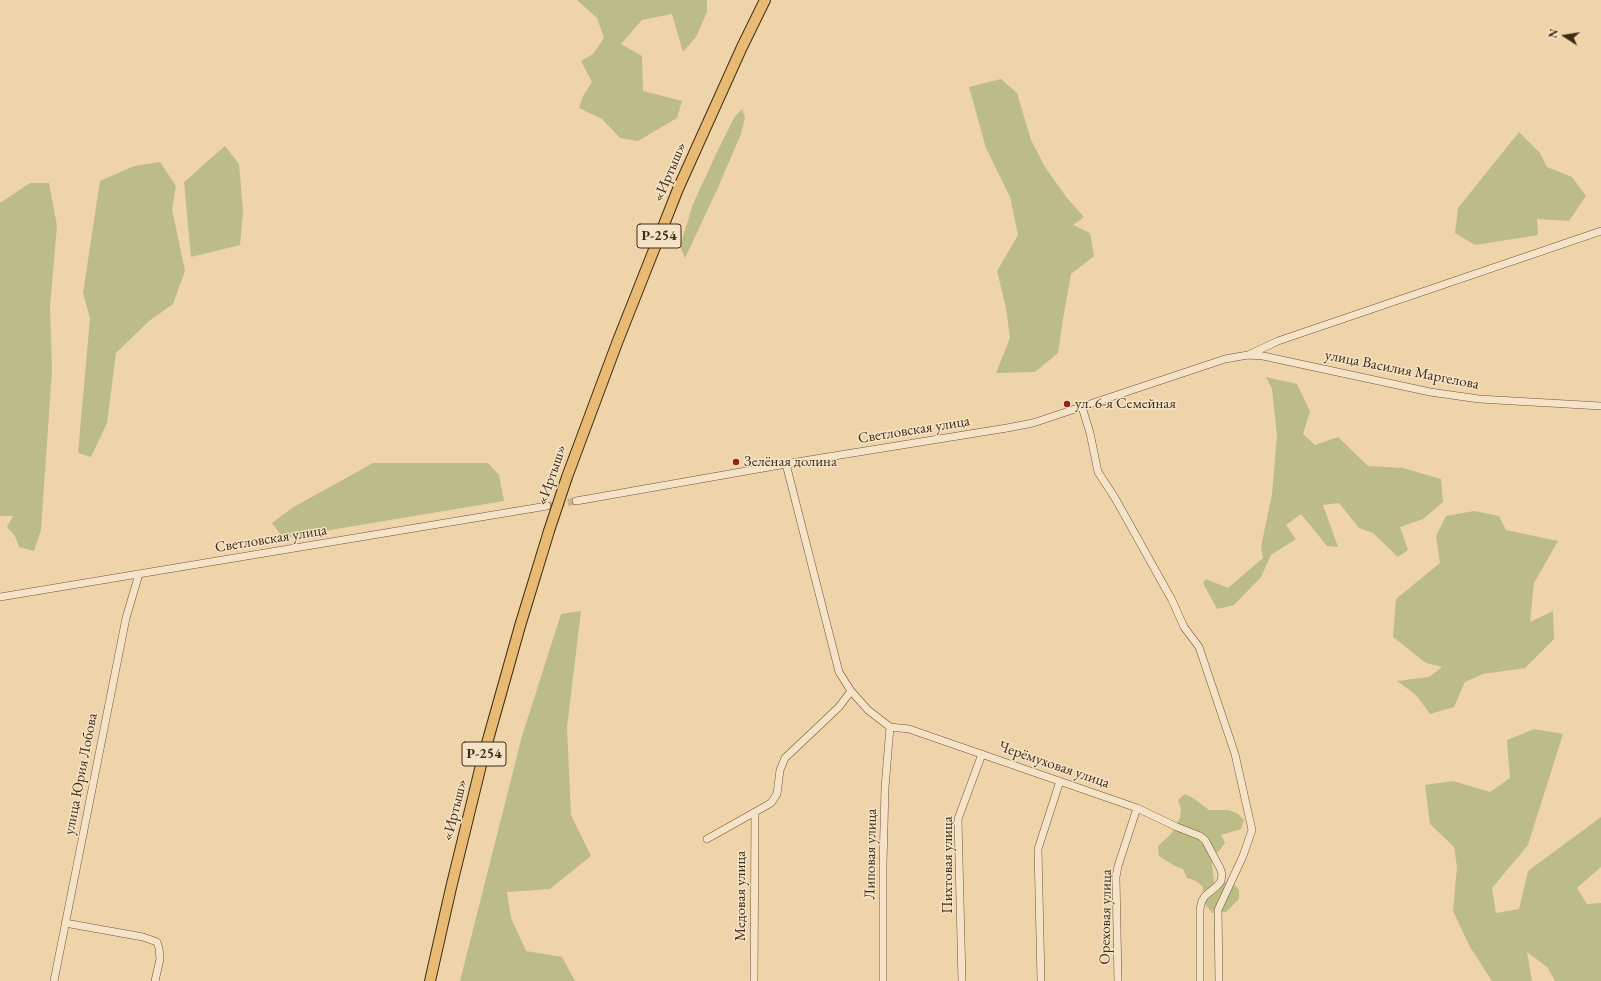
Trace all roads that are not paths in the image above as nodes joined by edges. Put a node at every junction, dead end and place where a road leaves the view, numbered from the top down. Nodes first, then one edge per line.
1 (765, 0) edge
2 (1601, 231) edge
3 (1248, 355) junction
4 (1601, 406) edge
5 (1082, 407) junction
6 (786, 464) junction
7 (576, 501) tunnel mouth
8 (547, 506) tunnel mouth
9 (139, 574) junction
10 (0, 597) edge
11 (850, 692) junction
12 (890, 727) junction
13 (982, 754) junction
14 (1060, 780) junction
15 (1137, 808) junction
16 (755, 812) junction
17 (707, 839) dead end
18 (65, 923) junction
19 (54, 981) edge
20 (155, 981) edge
21 (430, 981) edge
22 (754, 981) edge
23 (883, 981) edge
24 (962, 981) edge
25 (1041, 981) edge
26 (1118, 981) edge
27 (1200, 981) edge
28 (1219, 981) edge

1 - 21 highway, «Иртыш» / Р-254, bridge
2 - 3 street
3 - 4 street, улица Василия Маргелова
3 - 5 street, Светловская улица
5 - 6 street, Светловская улица
5 - 28 street
6 - 7 street, Светловская улица
6 - 11 street
8 - 9 street, Светловская улица
9 - 10 street, Светловская улица
9 - 18 street, улица Юрия Лобова
11 - 12 street
11 - 16 street
12 - 13 street, Черёмуховая улица
12 - 23 street, Липовая улица
13 - 14 street, Черёмуховая улица
13 - 24 street, Пихтовая улица
14 - 15 street, Черёмуховая улица
14 - 25 street
15 - 26 street, Ореховая улица
15 - 27 street, Черёмуховая улица
16 - 17 street
16 - 22 street, Медовая улица
18 - 19 street, улица Юрия Лобова
18 - 20 street

